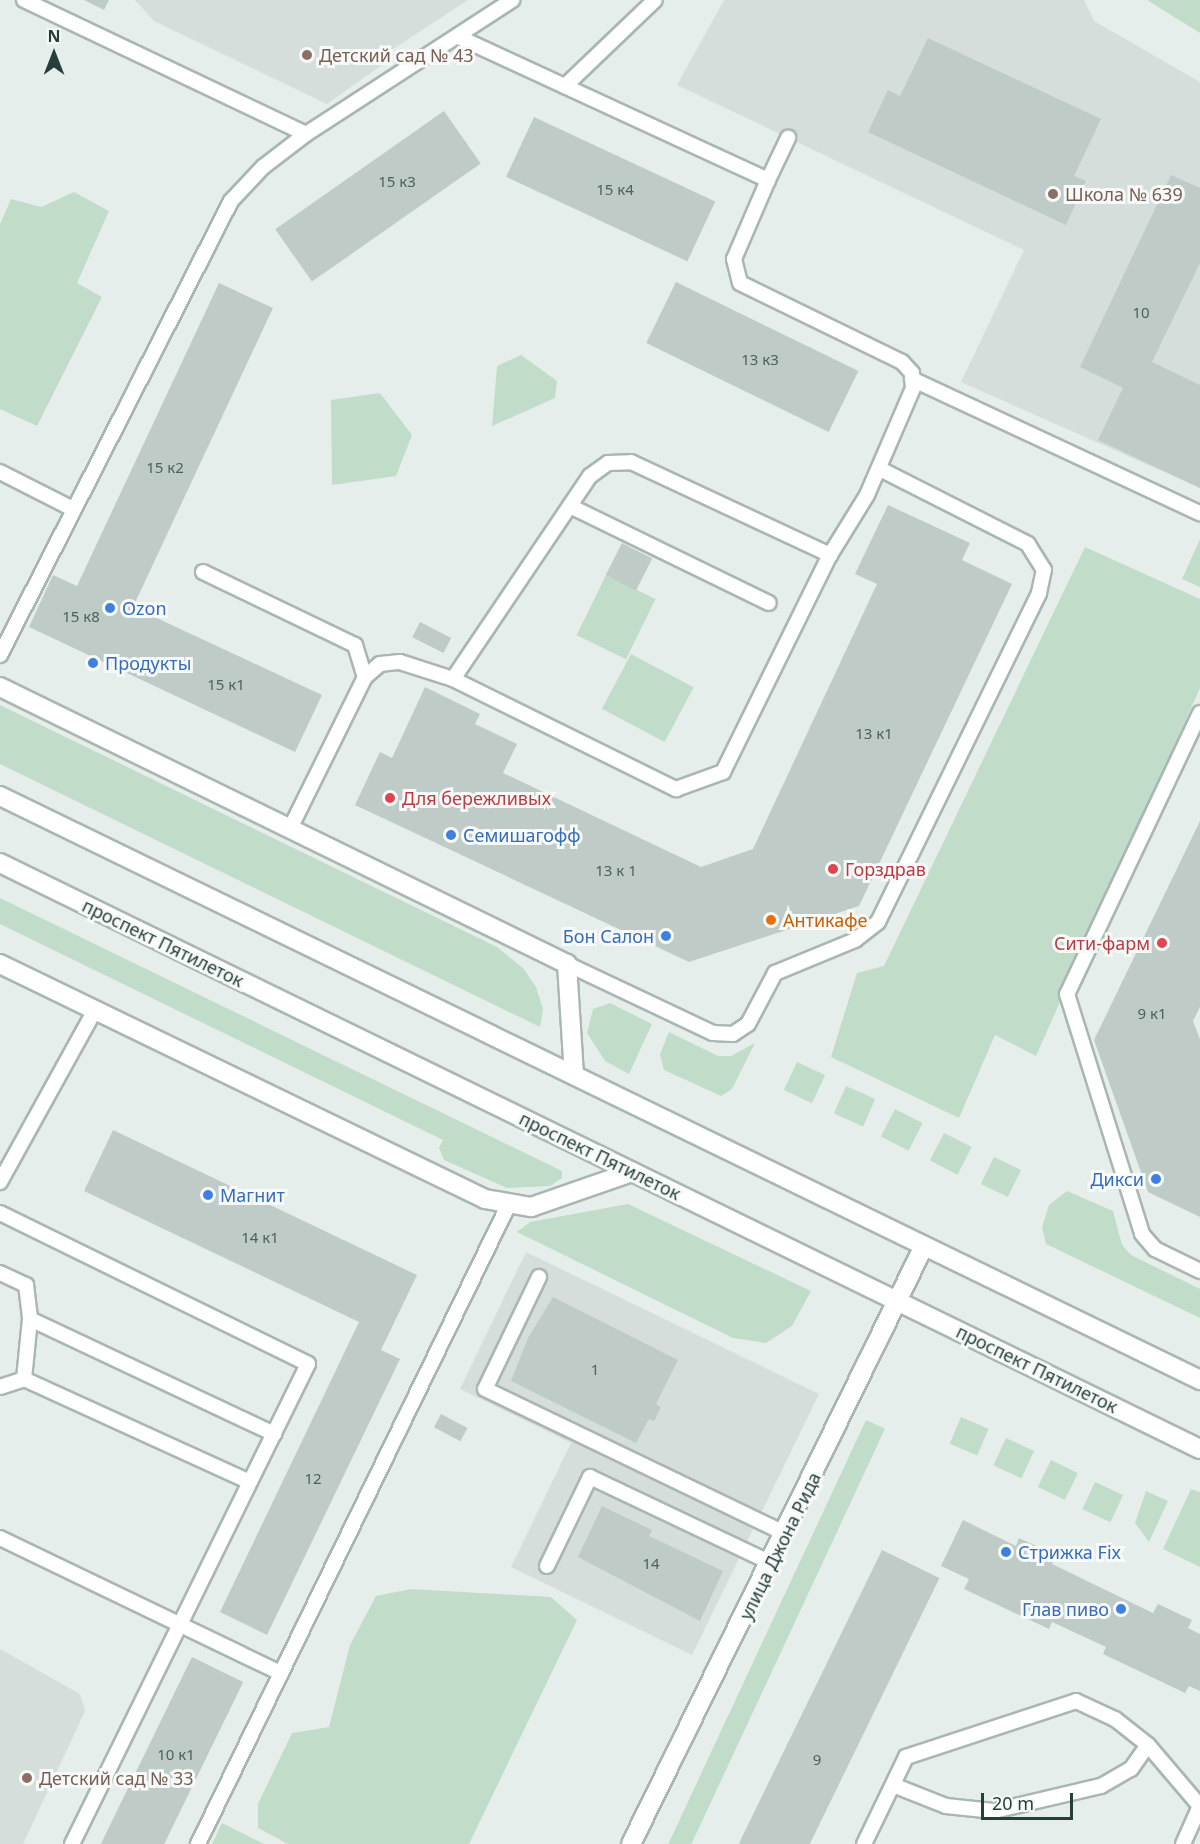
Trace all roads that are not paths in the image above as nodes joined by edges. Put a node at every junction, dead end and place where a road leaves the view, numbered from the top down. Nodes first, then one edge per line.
1 (24, 0) edge
2 (512, 0) edge
3 (655, 0) edge
4 (49, 5) edge
5 (461, 38) junction
6 (565, 86) junction
7 (306, 134) junction
8 (788, 138) dead end
9 (768, 180) junction
10 (912, 379) junction
11 (880, 469) junction
12 (0, 472) edge
13 (570, 506) junction
14 (73, 509) junction
15 (1200, 513) edge
16 (830, 555) junction
17 (203, 572) dead end
18 (769, 603) dead end
19 (0, 655) edge
20 (365, 677) junction
21 (453, 679) junction
22 (0, 687) edge
23 (1200, 713) edge
24 (0, 796) edge
25 (290, 829) junction
26 (0, 863) edge
27 (0, 964) edge
28 (567, 964) junction
29 (94, 1010) junction
30 (574, 1076) junction
31 (632, 1172) junction
32 (0, 1182) edge
33 (508, 1206) junction
34 (0, 1213) edge
35 (924, 1246) junction
36 (1200, 1271) edge
37 (0, 1273) edge
38 (539, 1277) dead end
39 (898, 1301) junction
40 (30, 1319) junction
41 (24, 1379) junction
42 (1200, 1380) edge
43 (0, 1387) edge
44 (274, 1434) junction
45 (1200, 1449) edge
46 (250, 1482) junction
47 (786, 1534) junction
48 (0, 1538) edge
49 (771, 1563) junction
50 (547, 1566) dead end
51 (179, 1626) junction
52 (281, 1673) junction
53 (1148, 1745) junction
54 (893, 1785) junction
55 (1200, 1806) edge
56 (72, 1844) edge
57 (198, 1844) edge
58 (631, 1844) edge
59 (864, 1844) edge
60 (1183, 1844) edge

1 - 4 lane
2 - 5 lane
3 - 6 lane
4 - 7 lane
5 - 6 lane
5 - 7 lane
6 - 9 lane
7 - 14 lane
8 - 9 lane
9 - 10 lane
10 - 11 lane
10 - 15 lane
11 - 16 lane
11 - 28 lane
12 - 14 lane
13 - 16 lane
13 - 18 lane
13 - 21 lane
14 - 19 lane
16 - 21 lane
17 - 20 lane
20 - 21 lane
20 - 25 lane
22 - 25 street
23 - 36 lane
24 - 30 street
25 - 28 street
26 - 31 street, проспект Пятилеток
27 - 29 street
28 - 30 street
29 - 32 lane
29 - 33 street
30 - 35 street
31 - 33 street
31 - 39 street, проспект Пятилеток
33 - 52 lane
34 - 44 lane
35 - 39 street, улица Джона Рида
35 - 42 street
37 - 40 lane
38 - 47 lane
39 - 45 street, проспект Пятилеток
39 - 47 street, улица Джона Рида
40 - 41 lane
40 - 44 lane
41 - 43 lane
41 - 46 lane
44 - 46 lane
46 - 51 lane
47 - 49 street, улица Джона Рида
48 - 51 lane
49 - 50 lane
49 - 58 street, улица Джона Рида
51 - 52 lane
51 - 56 lane
52 - 57 lane
53 - 54 lane
53 - 54 lane
53 - 55 lane
54 - 59 lane
55 - 60 lane

